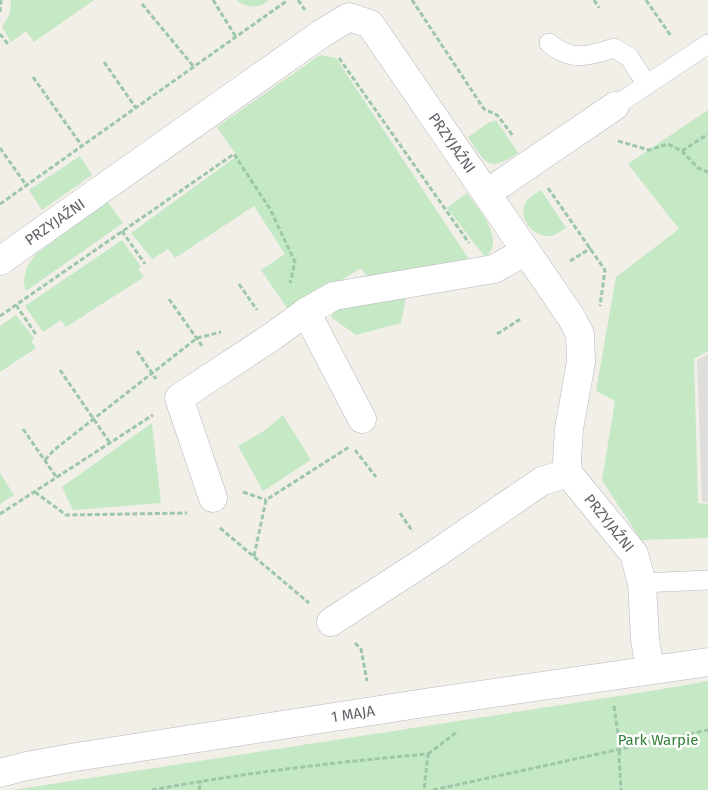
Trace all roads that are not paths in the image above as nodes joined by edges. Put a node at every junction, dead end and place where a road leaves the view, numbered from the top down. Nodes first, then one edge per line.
1 (549, 43) dead end
2 (708, 44) edge
3 (647, 85) junction
4 (615, 106) joint
5 (487, 193) junction
6 (526, 251) junction
7 (0, 261) edge
8 (306, 312) junction
9 (362, 419) dead end
10 (568, 473) junction
11 (203, 505) road end
12 (708, 580) edge
13 (642, 583) junction
14 (331, 622) road end
15 (708, 662) edge
16 (650, 670) junction
17 (0, 773) edge

1 - 3 lane
2 - 3 lane
3 - 4 lane
4 - 5 street
5 - 6 street, PRZYJAŹNI
5 - 7 street, PRZYJAŹNI
6 - 8 street
6 - 10 street, PRZYJAŹNI
8 - 9 street
8 - 11 street
10 - 13 street, PRZYJAŹNI
10 - 14 street
12 - 13 lane
13 - 16 street, PRZYJAŹNI
15 - 16 street, 1 MAJA
16 - 17 street, 1 MAJA

